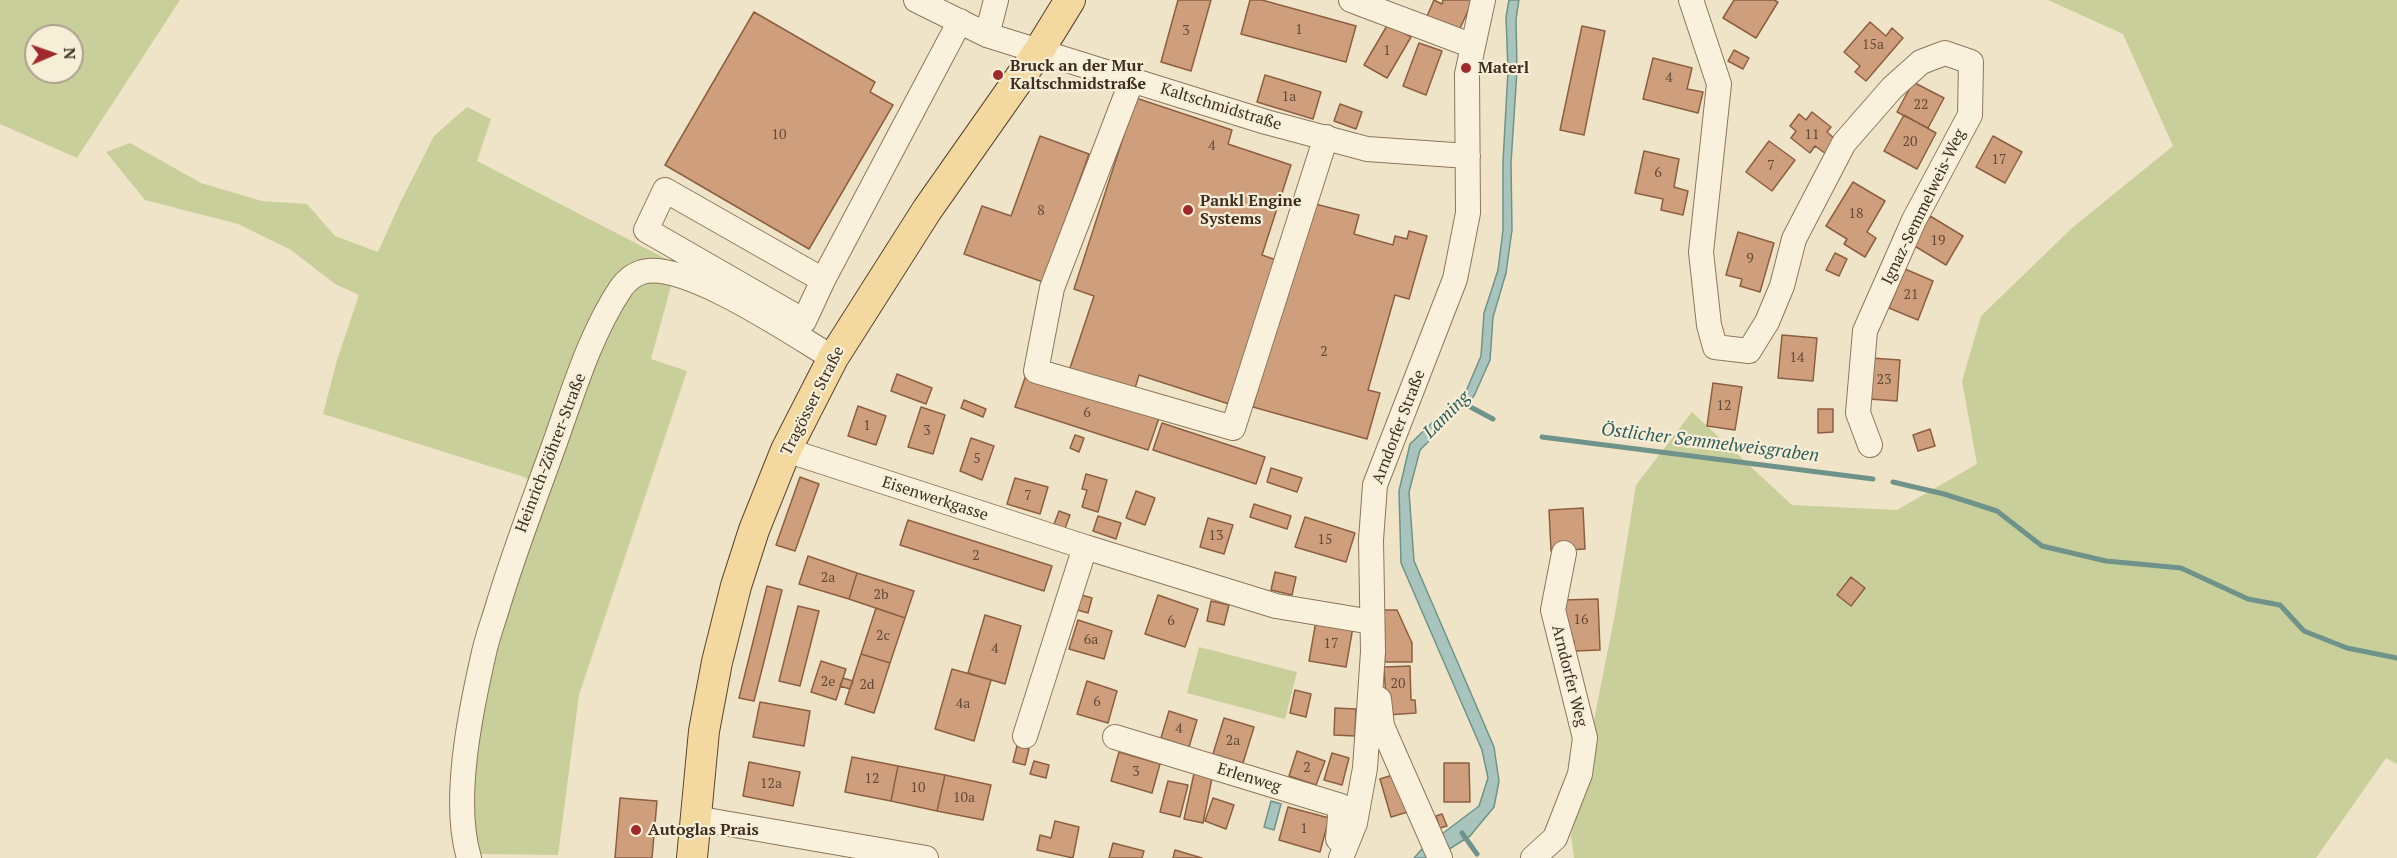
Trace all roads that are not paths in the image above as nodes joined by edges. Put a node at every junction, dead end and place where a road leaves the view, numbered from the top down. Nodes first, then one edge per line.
1 (916, 0) edge
2 (996, 0) edge
3 (1070, 0) edge
4 (1351, 0) edge
5 (1483, 0) edge
6 (1691, 0) edge
7 (960, 21) junction
8 (987, 35) junction
9 (1473, 46) junction
10 (1038, 52) junction
11 (1132, 80) junction
12 (1326, 137) junction
13 (1468, 156) junction
14 (823, 280) junction
15 (833, 358) junction
16 (1870, 445) dead end
17 (786, 450) junction
18 (1085, 547) junction
19 (1564, 553) dead end
20 (1372, 622) junction
21 (1373, 652) junction
22 (1025, 736) dead end
23 (1115, 737) dead end
24 (695, 818) junction
25 (1436, 849) edge
26 (1344, 851) edge
27 (469, 858) edge
28 (692, 858) edge
29 (926, 858) edge
30 (1533, 858) edge

1 - 7 street, Kaltschmidstraße
2 - 8 street
3 - 10 main road, Tragösser Straße
4 - 9 street
5 - 9 street, Arndorfer Straße
6 - 16 street, Ignaz-Semmelweis-Weg
7 - 8 street, Kaltschmidstraße
7 - 14 street
8 - 10 street, Kaltschmidstraße
9 - 13 street, Arndorfer Straße
10 - 11 street, Kaltschmidstraße
10 - 15 main road, Tragösser Straße
11 - 12 street, Kaltschmidstraße
11 - 12 street
12 - 13 street, Kaltschmidstraße
13 - 20 street, Arndorfer Straße
14 - 14 street
15 - 17 main road, Tragösser Straße
15 - 27 street, Heinrich-Zöhrer-Straße
17 - 18 street, Eisenwerkgasse
17 - 24 main road, Tragösser Straße
18 - 20 street, Eisenwerkgasse
18 - 22 street
19 - 30 street, Arndorfer Weg
20 - 21 street, Arndorfer Straße
21 - 25 street
21 - 26 street, Arndorfer Straße
23 - 26 street, Erlenweg
24 - 28 main road, Tragösser Straße
24 - 29 street

